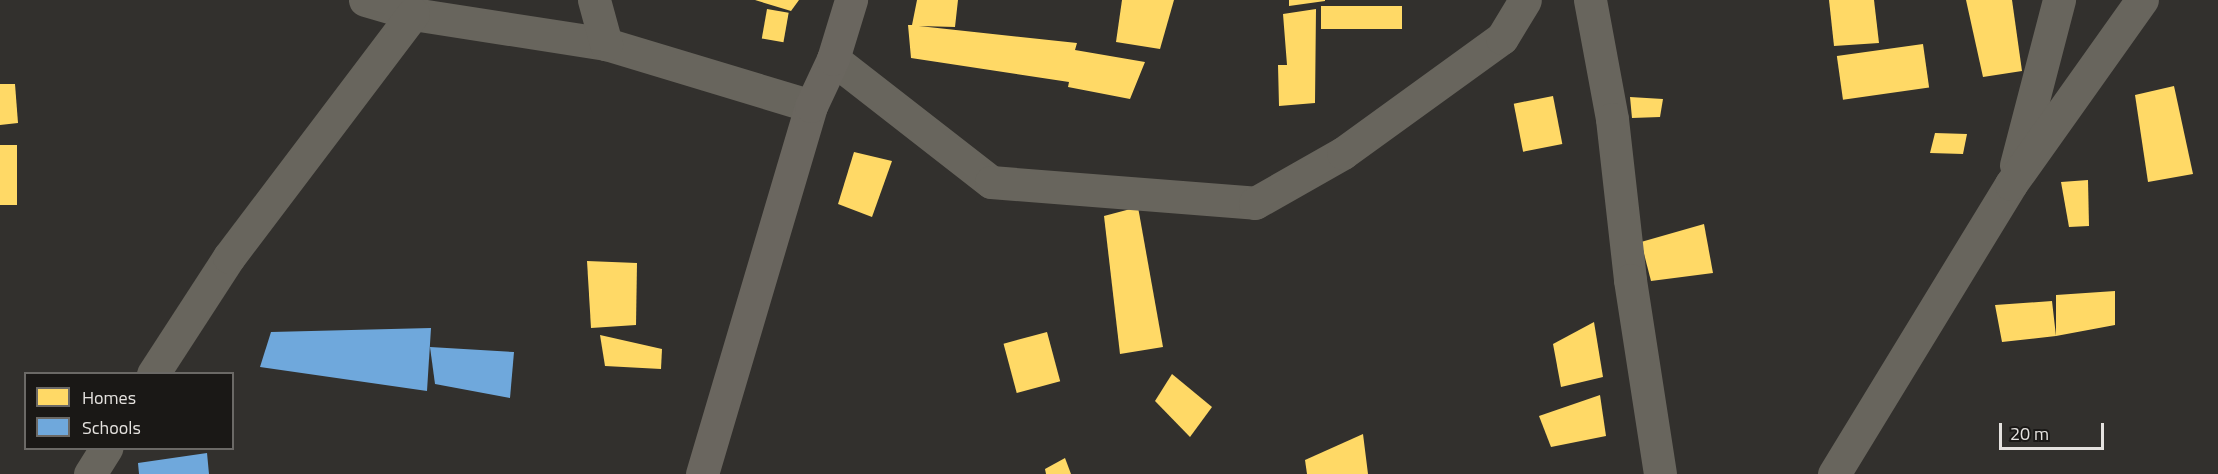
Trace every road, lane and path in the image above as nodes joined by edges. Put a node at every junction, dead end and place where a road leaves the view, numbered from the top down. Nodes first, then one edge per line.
1 (365, 0) edge
2 (594, 0) edge
3 (851, 0) edge
4 (1525, 0) edge
5 (1590, 0) edge
6 (2059, 0) edge
7 (2142, 0) edge
8 (413, 14) junction
9 (606, 44) junction
10 (833, 59) junction
11 (811, 106) junction
12 (2011, 184) junction
13 (154, 372) edge
14 (105, 450) edge
15 (90, 474) edge
16 (702, 474) edge
17 (1660, 474) edge
18 (1834, 474) edge

1 - 8 street
2 - 9 street
3 - 10 main road
4 - 10 street
5 - 17 street
6 - 12 street
7 - 12 street
8 - 9 street
8 - 13 street
9 - 11 street
10 - 11 main road
11 - 16 main road
12 - 18 street
14 - 15 street

